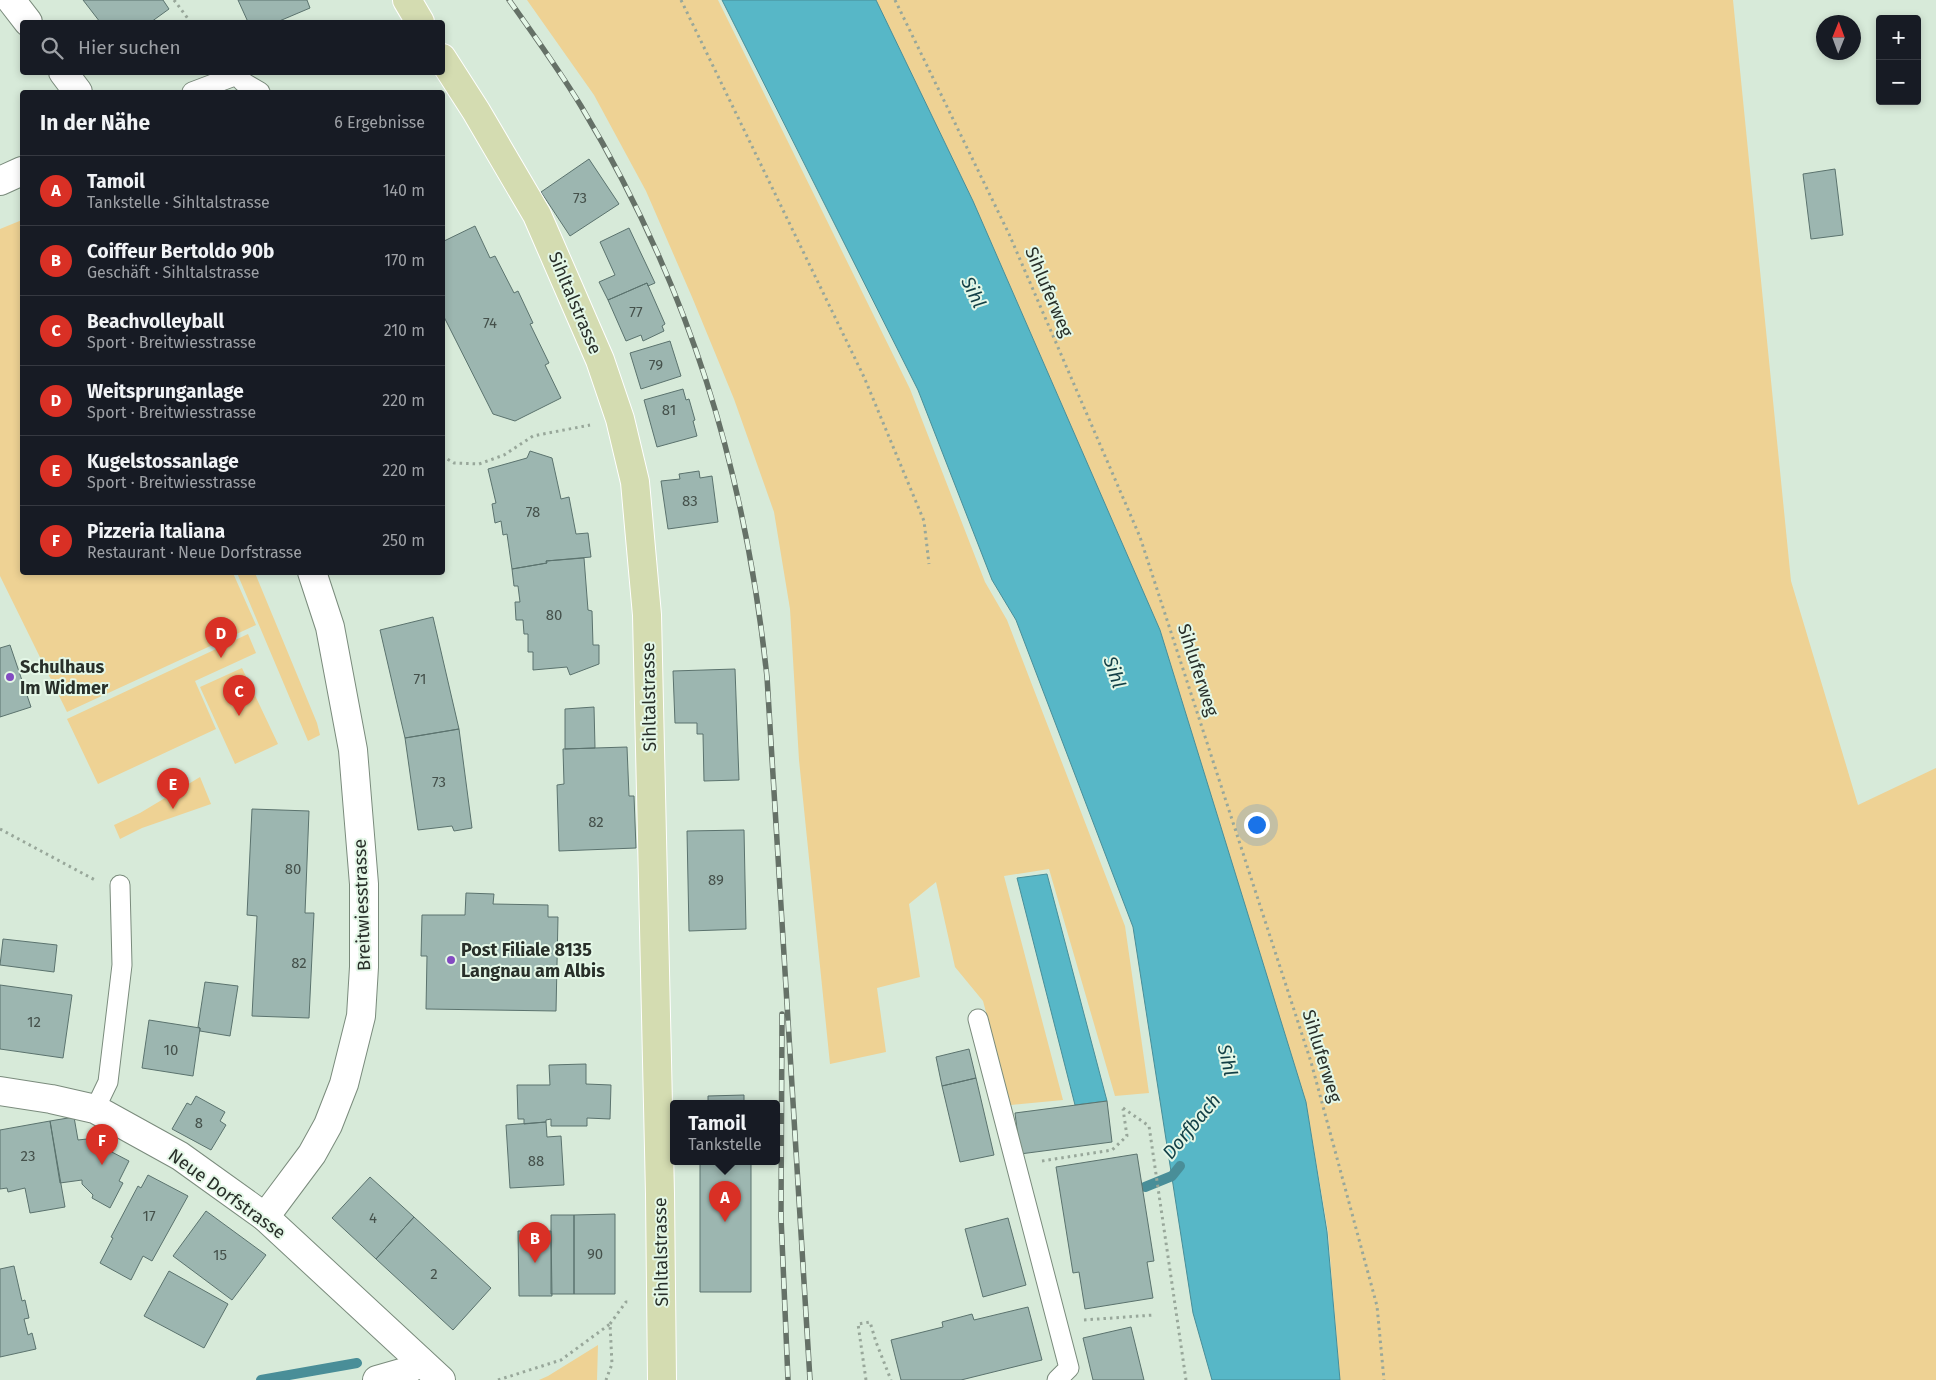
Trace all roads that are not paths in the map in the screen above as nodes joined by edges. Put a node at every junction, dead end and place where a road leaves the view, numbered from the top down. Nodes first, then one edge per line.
1 (11, 0) edge
2 (407, 0) edge
3 (26, 20) edge
4 (419, 20) edge
5 (445, 63) edge
6 (66, 75) edge
7 (237, 75) edge
8 (237, 75) edge
9 (77, 90) edge
10 (197, 90) edge
11 (257, 90) edge
12 (20, 171) edge
13 (0, 181) edge
14 (313, 575) edge
15 (120, 884) road end
16 (978, 1019) dead end
17 (0, 1091) edge
18 (95, 1109) junction
19 (265, 1217) junction
20 (420, 1361) junction
21 (377, 1380) edge
22 (441, 1380) edge
23 (662, 1380) edge
24 (1057, 1380) edge

1 - 3 street
2 - 4 main road
5 - 23 main road, Sihltalstrasse
6 - 9 street
7 - 10 lane
8 - 11 lane
12 - 13 street
14 - 19 street, Breitwiesstrasse
15 - 18 lane
16 - 24 lane
17 - 18 street, Neue Dorfstrasse
18 - 19 street, Neue Dorfstrasse
19 - 20 street, Neue Dorfstrasse
20 - 21 street
20 - 22 street, Neue Dorfstrasse

